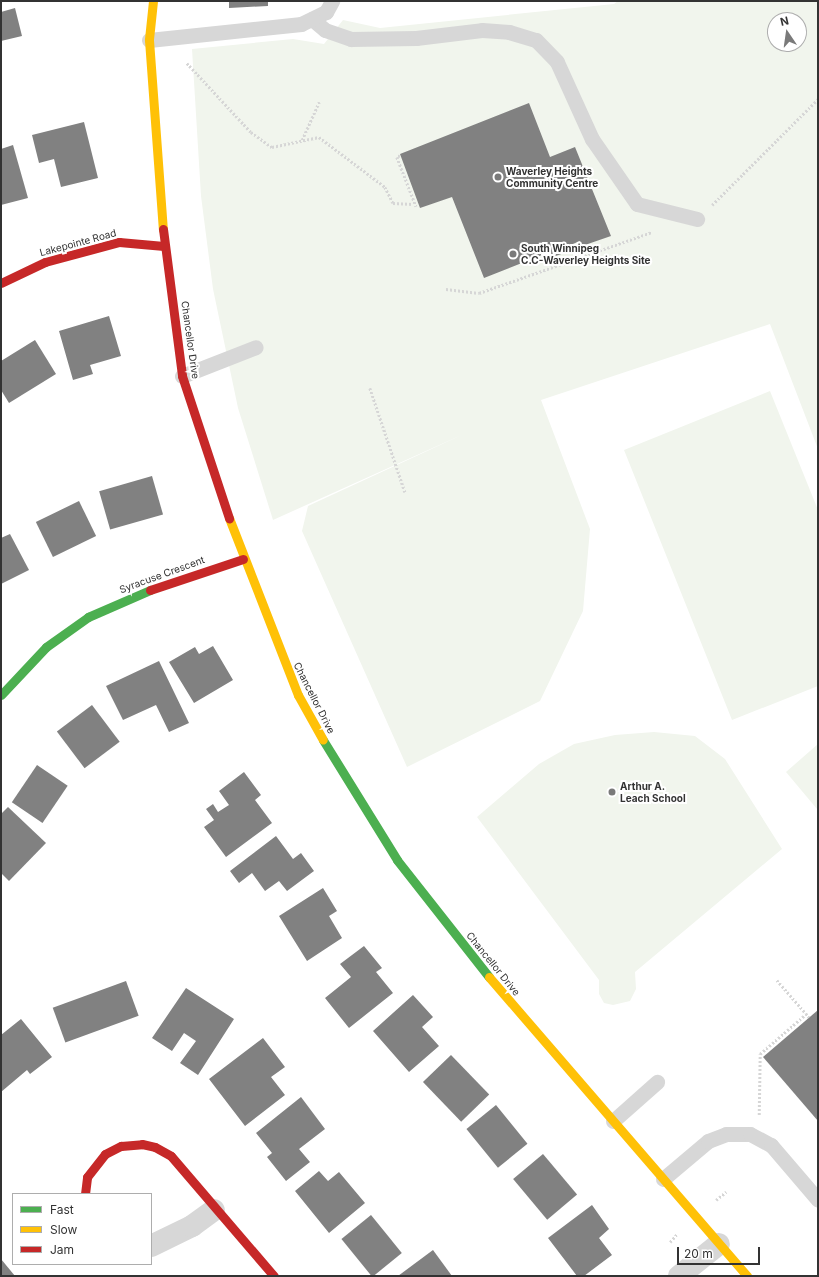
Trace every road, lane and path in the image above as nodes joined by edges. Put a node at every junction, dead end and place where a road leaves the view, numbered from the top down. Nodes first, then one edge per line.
1 (152, 1) edge
2 (332, 1) edge
3 (312, 19) junction
4 (150, 40) junction
5 (187, 63) dead end
6 (319, 102) dead end
7 (301, 140) junction
8 (400, 156) dead end
9 (413, 204) dead end
10 (416, 206) dead end
11 (697, 219) dead end
12 (164, 246) junction
13 (1, 283) edge
14 (256, 347) dead end
15 (182, 376) junction
16 (370, 388) dead end
17 (405, 492) dead end
18 (243, 559) junction
19 (1, 695) edge
20 (777, 980) dead end
21 (806, 1014) junction
22 (809, 1017) dead end
23 (657, 1082) dead end
24 (613, 1121) junction
25 (759, 1123) dead end
26 (663, 1179) junction
27 (726, 1192) dead end
28 (84, 1193) edge
29 (818, 1200) edge
30 (713, 1203) dead end
31 (214, 1210) junction
32 (680, 1231) dead end
33 (670, 1242) dead end
34 (719, 1244) junction
35 (152, 1246) edge
36 (274, 1276) edge
37 (679, 1276) edge
38 (747, 1276) edge

1 - 4 street, Chancellor Drive
2 - 3 lane
3 - 4 lane
3 - 11 lane
4 - 12 street, Chancellor Drive
5 - 7 path
6 - 7 path
7 - 9 path
8 - 10 path
12 - 13 street, Lakepointe Road
12 - 15 street, Chancellor Drive
14 - 15 lane
15 - 18 street, Chancellor Drive
16 - 17 path
18 - 19 street, Syracuse Crescent
18 - 24 street, Chancellor Drive
20 - 21 path
21 - 22 path
21 - 25 path
23 - 24 lane
24 - 26 street, Chancellor Drive
26 - 29 lane
26 - 34 street, Chancellor Drive
27 - 30 path
28 - 31 street
31 - 35 street
31 - 36 street
32 - 33 path
34 - 37 street
34 - 38 street, Chancellor Drive

